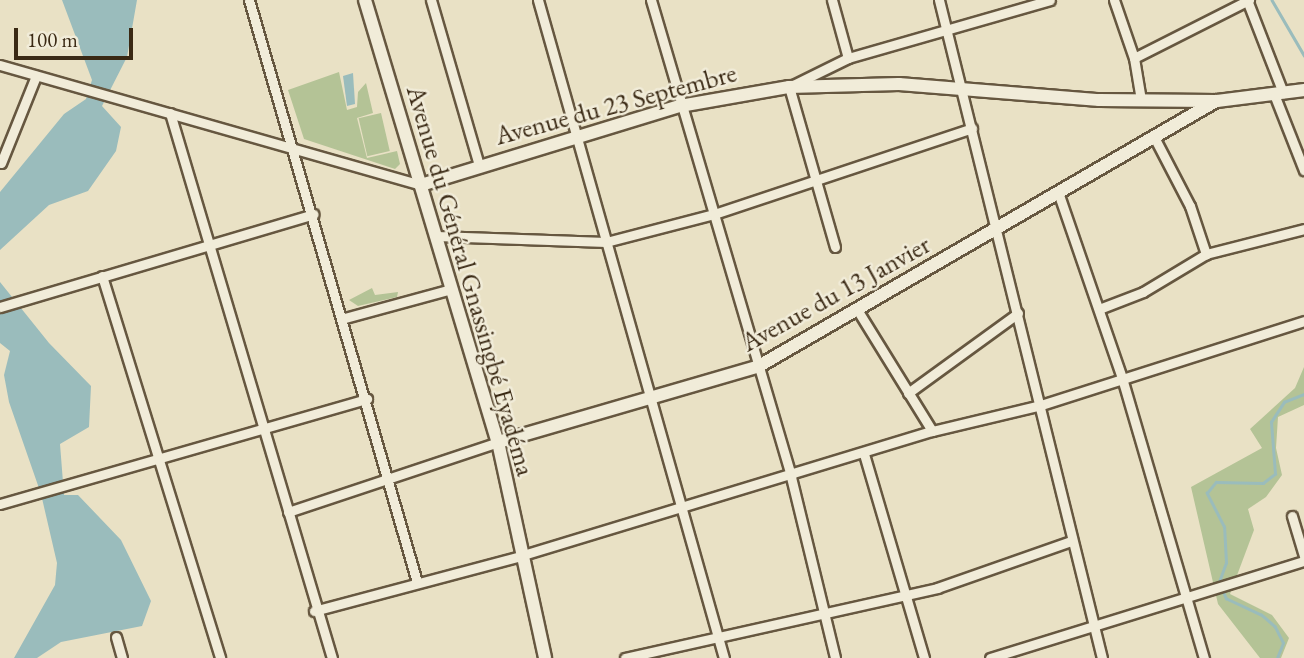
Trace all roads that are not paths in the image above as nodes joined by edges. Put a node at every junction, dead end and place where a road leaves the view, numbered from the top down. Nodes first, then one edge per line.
1 (249, 0) edge
2 (365, 0) edge
3 (431, 0) edge
4 (538, 0) edge
5 (651, 0) edge
6 (832, 0) edge
7 (939, 0) edge
8 (1050, 0) edge
9 (1114, 0) edge
10 (1248, 0) edge
11 (945, 30) junction
12 (848, 58) junction
13 (1135, 58) junction
14 (0, 65) edge
15 (36, 76) junction
16 (789, 87) junction
17 (963, 88) junction
18 (1304, 90) edge
19 (1279, 94) junction
20 (1142, 100) junction
21 (1216, 101) junction
22 (680, 106) junction
23 (170, 113) junction
24 (972, 128) junction
25 (1153, 135) junction
26 (576, 137) junction
27 (296, 151) junction
28 (1, 163) edge
29 (479, 165) junction
30 (1304, 170) edge
31 (817, 180) junction
32 (421, 185) junction
33 (1058, 192) junction
34 (313, 214) junction
35 (714, 214) junction
36 (995, 228) junction
37 (1304, 229) edge
38 (436, 236) junction
39 (606, 243) junction
40 (208, 247) junction
41 (835, 247) dead end
42 (1206, 254) junction
43 (102, 276) junction
44 (452, 289) junction
45 (1, 307) edge
46 (1099, 309) junction
47 (858, 311) junction
48 (1018, 313) junction
49 (345, 318) junction
50 (1304, 321) edge
51 (759, 366) junction
52 (1122, 378) junction
53 (908, 393) junction
54 (650, 398) junction
55 (367, 399) junction
56 (1041, 405) junction
57 (261, 429) junction
58 (932, 432) junction
59 (498, 442) junction
60 (864, 454) junction
61 (155, 459) junction
62 (791, 477) junction
63 (391, 479) junction
64 (0, 504) edge
65 (684, 508) junction
66 (288, 512) junction
67 (1292, 516) dead end
68 (1071, 541) junction
69 (520, 556) junction
70 (1304, 559) edge
71 (417, 583) junction
72 (901, 594) junction
73 (1185, 599) junction
74 (314, 611) junction
75 (824, 614) junction
76 (1093, 625) junction
77 (116, 637) dead end
78 (718, 637) junction
79 (1006, 656) edge
80 (122, 658) edge
81 (220, 658) edge
82 (331, 658) edge
83 (545, 658) edge
84 (625, 658) edge
85 (724, 658) edge
86 (835, 658) edge
87 (923, 658) edge
88 (990, 658) edge
89 (1102, 658) edge
90 (1204, 658) edge

1 - 27 street
2 - 32 main road, Avenue du Général Gnassingbé Eyadéma
3 - 29 street
4 - 26 street
5 - 22 street
6 - 12 street
7 - 11 street
8 - 11 street
9 - 13 street
10 - 13 street
10 - 19 street
11 - 12 street
11 - 17 street
12 - 16 street
13 - 20 street
14 - 15 street
15 - 23 street
15 - 28 street
16 - 17 main road, Avenue du 23 Septembre
16 - 22 main road, Avenue du 23 Septembre
16 - 31 street
17 - 20 main road, Avenue du 23 Septembre
17 - 24 street
18 - 19 main road, Avenue du 23 Septembre
19 - 21 main road, Avenue du 23 Septembre
19 - 30 street
20 - 21 main road, Avenue du 23 Septembre
21 - 25 main road, Avenue du 13 Janvier
22 - 26 main road, Avenue du 23 Septembre
22 - 35 street
23 - 27 street
23 - 40 street
24 - 31 street
24 - 36 street
25 - 33 main road, Avenue du 13 Janvier
25 - 42 street
26 - 29 main road, Avenue du 23 Septembre
26 - 39 street
27 - 32 street
27 - 34 street
29 - 32 main road, Avenue du 23 Septembre
31 - 35 street
31 - 41 street
32 - 38 main road, Avenue du Général Gnassingbé Eyadéma
33 - 36 main road, Avenue du 13 Janvier
33 - 46 street
34 - 40 street
34 - 49 street
35 - 39 street
35 - 51 street
36 - 47 main road, Avenue du 13 Janvier
36 - 48 street
37 - 42 street
38 - 39 street
38 - 44 main road, Avenue du Général Gnassingbé Eyadéma
39 - 54 street
40 - 43 street
40 - 57 street
42 - 46 street
43 - 45 street
43 - 61 street
44 - 49 street
44 - 59 main road, Avenue du Général Gnassingbé Eyadéma
46 - 52 street
47 - 51 main road, Avenue du 13 Janvier
47 - 53 street
48 - 53 street
48 - 56 street
49 - 55 street
50 - 52 street
51 - 54 main road, Avenue du 13 Janvier
51 - 62 street
52 - 56 street
52 - 73 street
53 - 58 street
54 - 59 main road, Avenue du 13 Janvier
54 - 65 street
55 - 57 street
55 - 63 street
56 - 58 street
56 - 68 street
57 - 61 street
57 - 66 street
58 - 60 street
59 - 63 street, Avenue du 13 Janvier
59 - 69 main road, Avenue du Général Gnassingbé Eyadéma
60 - 62 street
60 - 72 street
61 - 64 street
61 - 81 street
62 - 65 street
62 - 75 street
63 - 66 street, Avenue du 13 Janvier
63 - 71 street
65 - 69 street
65 - 78 street
66 - 74 street
67 - 70 street
68 - 72 street
68 - 76 street
69 - 71 street
69 - 83 main road, Avenue du Général Gnassingbé Eyadéma
70 - 73 street
71 - 74 street
72 - 75 street
72 - 87 street
73 - 76 street
73 - 90 street
74 - 82 street
75 - 78 street
75 - 86 street
76 - 79 street
76 - 89 street
77 - 80 street
78 - 84 street
78 - 85 street
79 - 88 street

